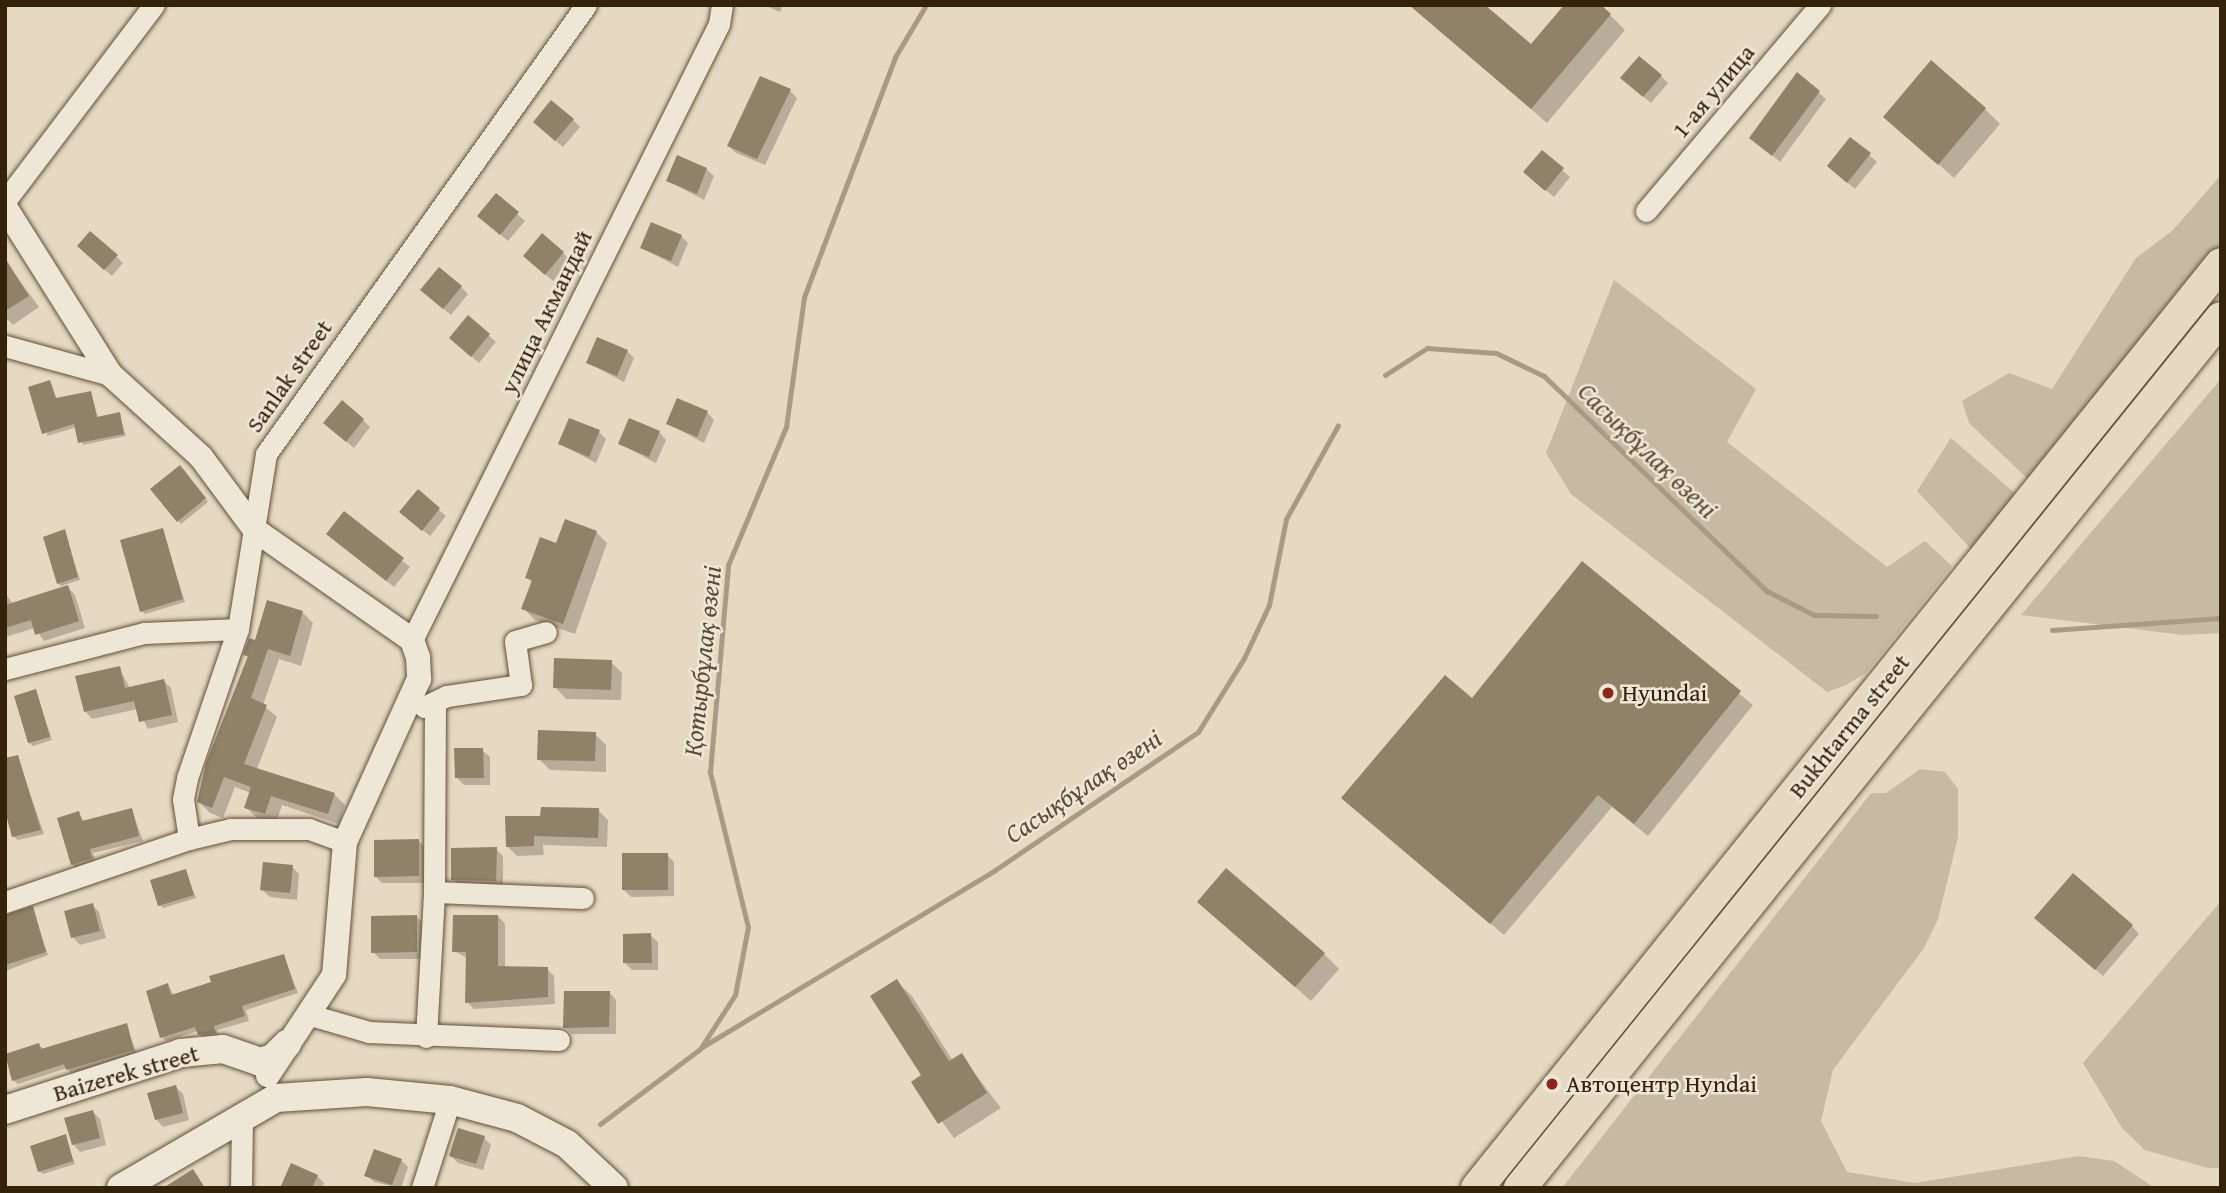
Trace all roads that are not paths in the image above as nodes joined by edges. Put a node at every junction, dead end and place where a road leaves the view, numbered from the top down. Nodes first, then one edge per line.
1 (154, 5) edge
2 (586, 5) edge
3 (722, 5) edge
4 (1820, 5) edge
5 (5, 201) edge
6 (5, 207) edge
7 (1646, 211) dead end
8 (2221, 264) edge
9 (2221, 318) edge
10 (5, 346) edge
11 (111, 375) junction
12 (255, 530) junction
13 (238, 629) junction
14 (547, 632) dead end
15 (412, 640) junction
16 (1899, 665) junction
17 (5, 669) edge
18 (1924, 685) junction
19 (435, 703) junction
20 (402, 714) junction
21 (189, 839) junction
22 (345, 842) junction
23 (434, 892) junction
24 (583, 898) dead end
25 (5, 902) edge
26 (307, 1014) junction
27 (426, 1037) junction
28 (559, 1040) dead end
29 (287, 1044) junction
30 (257, 1066) junction
31 (321, 1092) junction
32 (450, 1100) junction
33 (5, 1110) edge
34 (242, 1119) junction
35 (121, 1188) edge
36 (241, 1188) edge
37 (422, 1188) edge
38 (614, 1188) edge
39 (1477, 1188) edge
40 (1520, 1188) edge

1 - 5 street
2 - 12 street, Sanlak street
3 - 15 street, улица Акмандай
4 - 7 street, 1-ая улица
6 - 11 street
8 - 16 main road, Bukhtarma street
9 - 18 main road, Bukhtarma street
10 - 11 street
11 - 12 street
12 - 13 street, Sanlak street
12 - 15 street
13 - 17 street
13 - 21 street, Sanlak street
14 - 19 street
15 - 20 street
16 - 18 main road
16 - 39 main road, Bukhtarma street
18 - 40 main road, Bukhtarma street
19 - 20 street
19 - 23 street
20 - 22 street
21 - 22 street
21 - 25 street
22 - 26 street
23 - 24 street
23 - 27 street
26 - 27 street
26 - 29 street
27 - 28 street
29 - 30 main road
29 - 31 main road
30 - 31 main road, Baizerek street
30 - 33 main road, Baizerek street
30 - 34 main road
31 - 32 main road
31 - 34 main road
32 - 37 street
32 - 38 main road
34 - 35 main road
34 - 36 street

